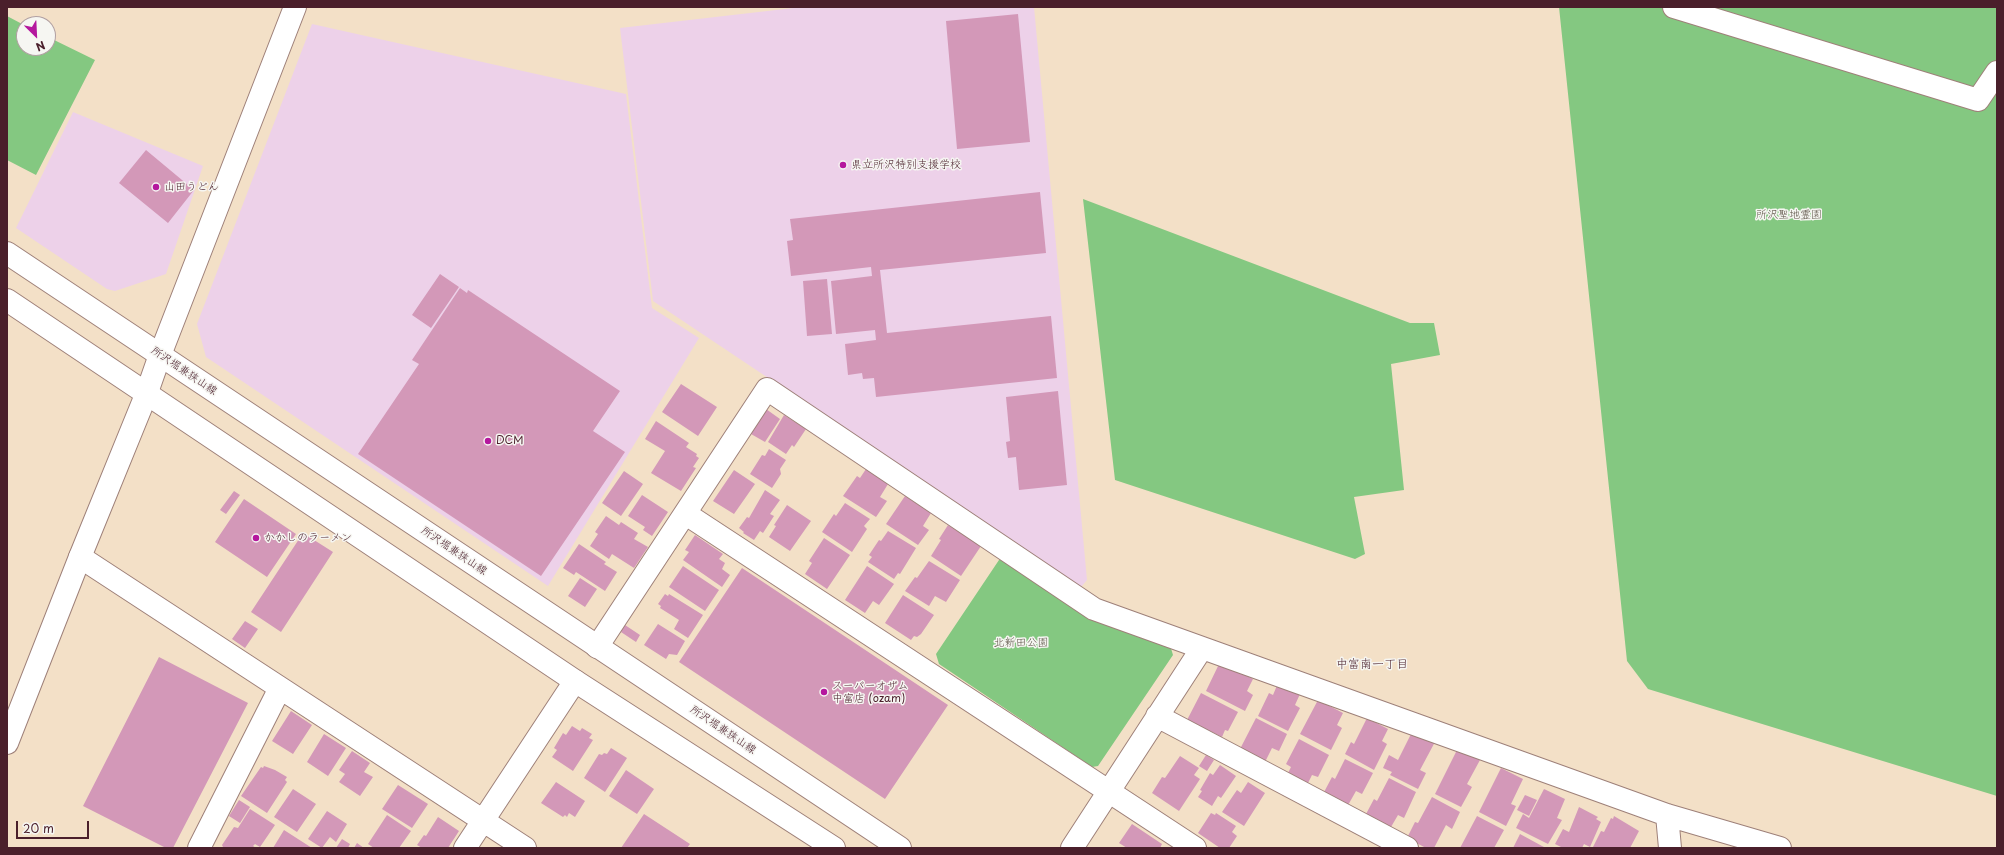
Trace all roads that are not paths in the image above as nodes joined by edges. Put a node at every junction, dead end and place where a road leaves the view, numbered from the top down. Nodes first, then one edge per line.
1 (295, 7) edge
2 (1674, 7) edge
3 (1997, 72) edge
4 (7, 254) edge
5 (7, 300) edge
6 (160, 355) junction
7 (146, 394) junction
8 (686, 514) junction
9 (80, 557) junction
10 (597, 647) junction
11 (1202, 648) junction
12 (575, 680) junction
13 (280, 688) junction
14 (1157, 716) junction
15 (7, 743) edge
16 (1109, 791) junction
17 (1667, 814) junction
18 (483, 821) junction
19 (199, 848) edge
20 (465, 848) edge
21 (525, 848) edge
22 (834, 848) edge
23 (900, 848) edge
24 (1072, 848) edge
25 (1196, 848) edge
26 (1407, 848) edge
27 (1670, 848) edge
28 (1780, 848) edge

1 - 6 street
2 - 3 street
4 - 6 street, 所沢堀兼狭山線
5 - 7 street
6 - 7 street
6 - 10 street, 所沢堀兼狭山線
7 - 9 street
7 - 12 street
8 - 10 street
8 - 11 street
8 - 16 street
9 - 13 street
9 - 15 street
10 - 23 street, 所沢堀兼狭山線
11 - 14 street
11 - 17 street
12 - 18 street
12 - 22 street
13 - 18 street
13 - 19 street
14 - 16 street
14 - 26 street
16 - 24 street
16 - 25 street
17 - 27 street
17 - 28 street
18 - 20 street
18 - 21 street

